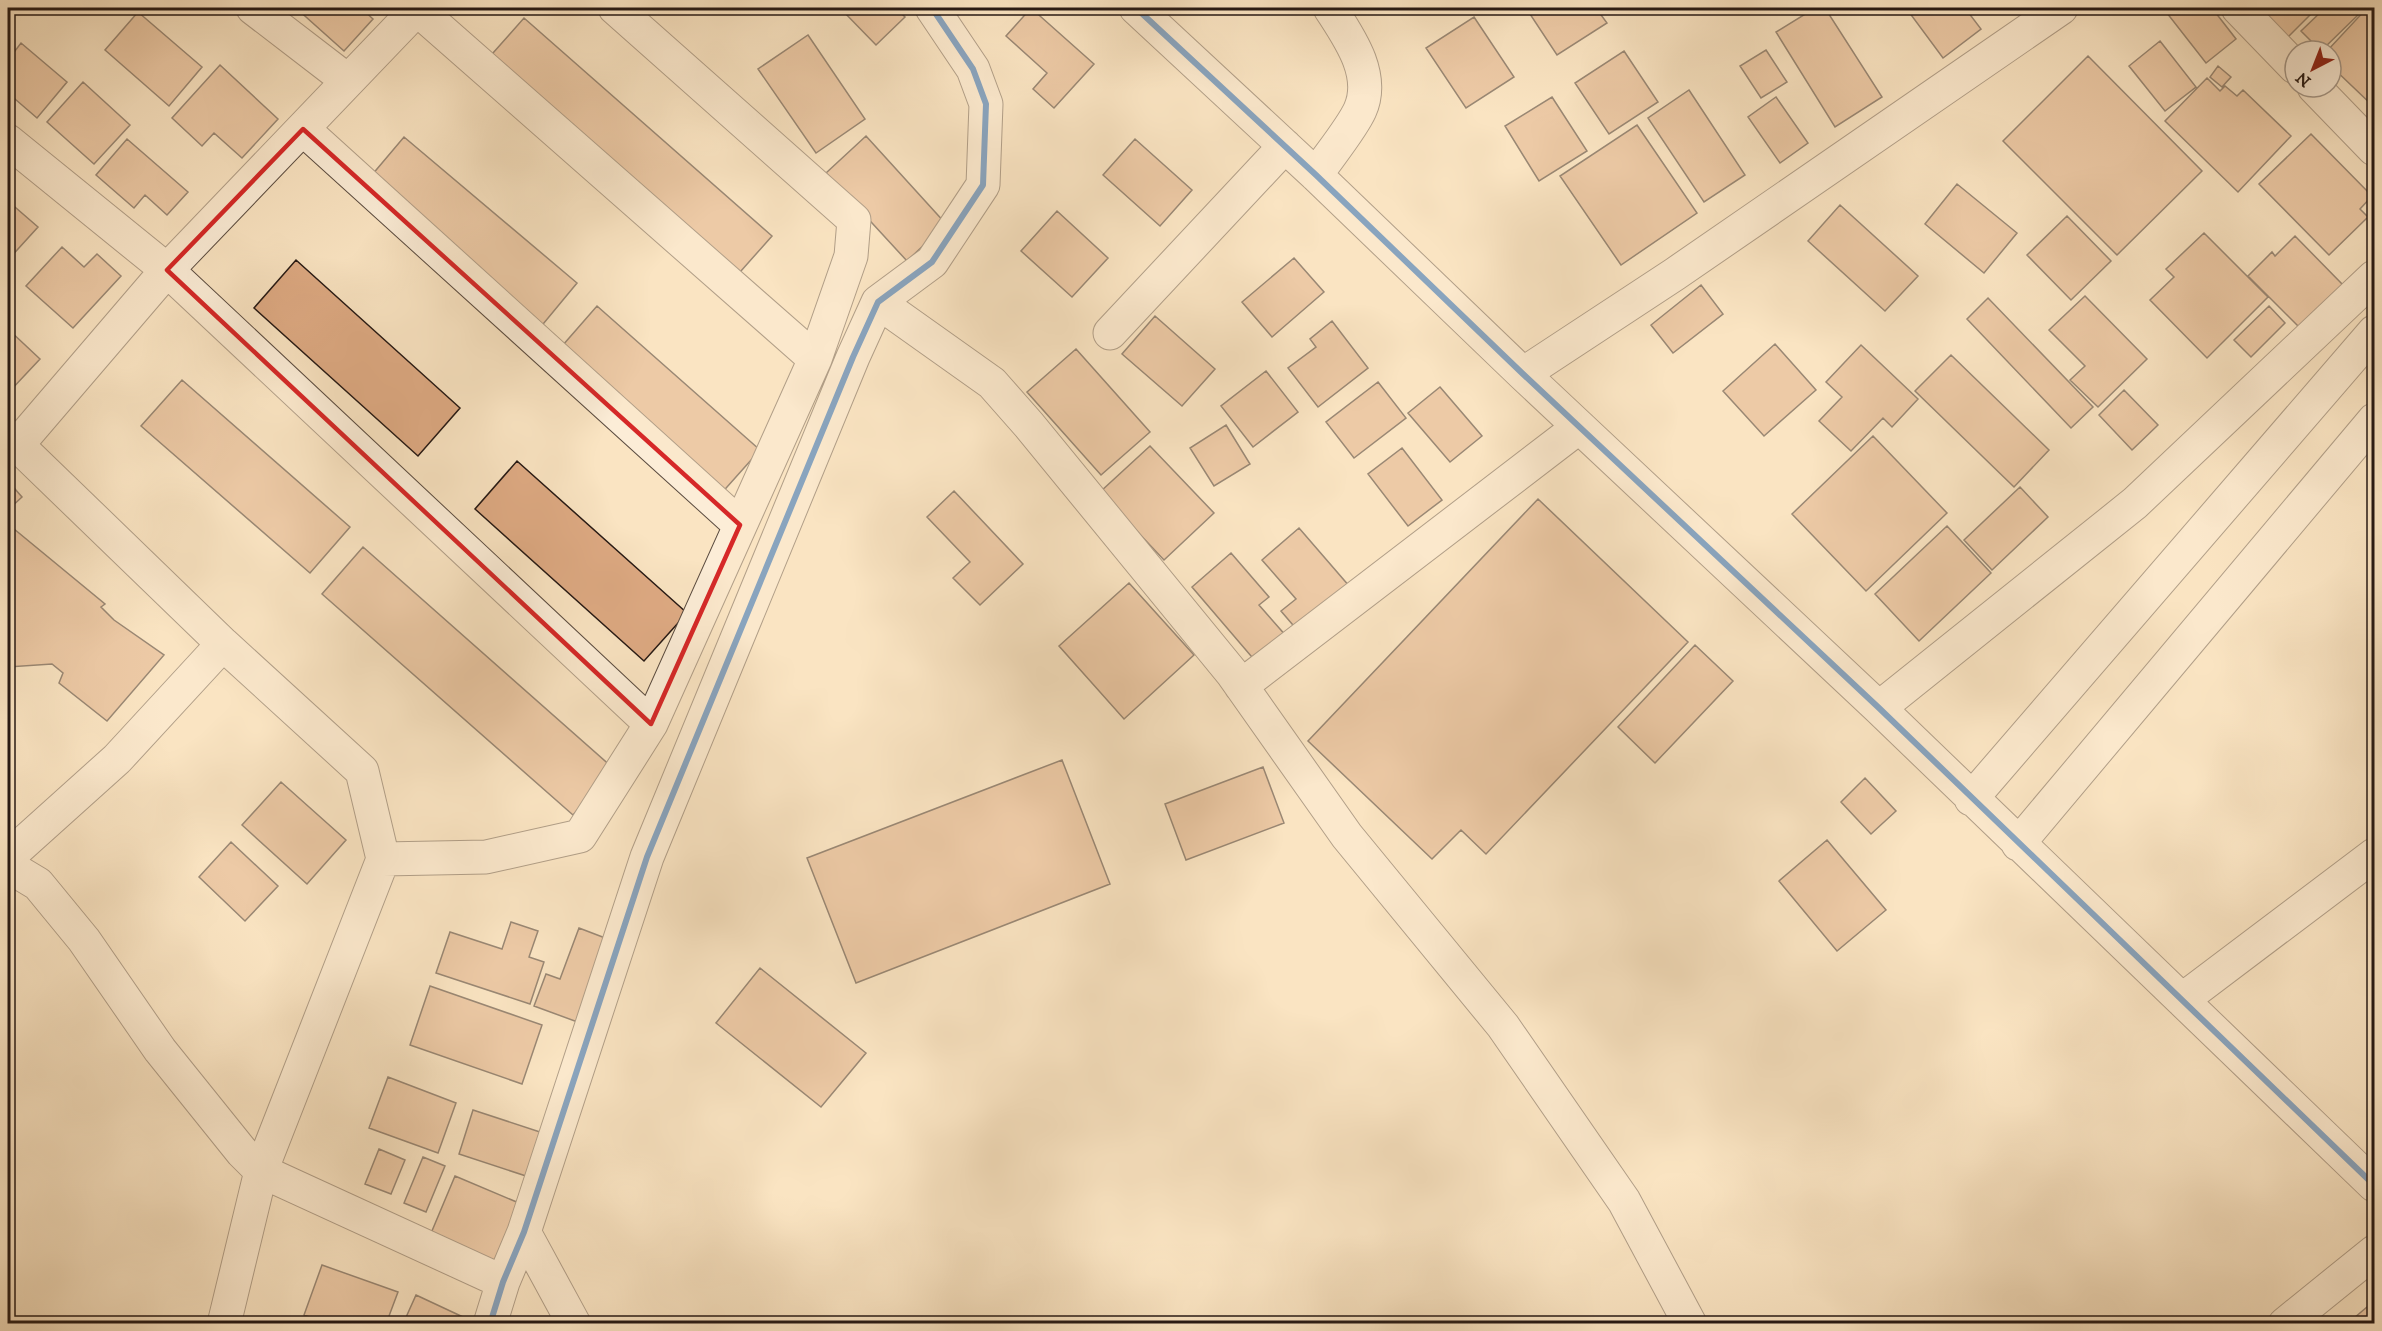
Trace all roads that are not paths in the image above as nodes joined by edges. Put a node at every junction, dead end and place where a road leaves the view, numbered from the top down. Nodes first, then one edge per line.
1 (253, 8) edge
2 (417, 8) edge
3 (615, 8) edge
4 (932, 8) edge
5 (1136, 8) edge
6 (1330, 8) edge
7 (2061, 8) edge
8 (2238, 8) edge
9 (2283, 55) edge
10 (348, 81) junction
11 (2325, 99) edge
12 (303, 129) junction
13 (8, 141) edge
14 (1285, 146) junction
15 (2374, 150) edge
16 (1316, 175) junction
17 (167, 270) junction
18 (2374, 277) edge
19 (879, 302) junction
20 (2335, 316) junction
21 (1110, 333) dead end
22 (2365, 343) edge
23 (815, 359) junction
24 (1523, 374) junction
25 (2374, 420) edge
26 (1579, 427) junction
27 (13, 440) edge
28 (740, 525) junction
29 (223, 644) junction
30 (1241, 686) junction
31 (1879, 708) junction
32 (651, 724) junction
33 (1971, 799) junction
34 (2018, 844) junction
35 (2374, 855) edge
36 (8, 857) edge
37 (383, 859) junction
38 (8, 866) edge
39 (2182, 1000) junction
40 (261, 1171) junction
41 (2374, 1185) edge
42 (524, 1232) junction
43 (2374, 1252) edge
44 (503, 1281) junction
45 (224, 1323) edge
46 (490, 1323) edge
47 (574, 1323) edge
48 (1690, 1323) edge
49 (2285, 1323) edge

1 - 10 street
2 - 10 street
2 - 23 street
3 - 23 street
4 - 19 street
5 - 14 street
6 - 16 street
7 - 24 street
8 - 9 street
10 - 12 street
11 - 15 street
12 - 17 street
12 - 28 street
13 - 17 street
14 - 16 street
14 - 21 street
16 - 24 street
17 - 27 street
17 - 32 street
18 - 20 street
19 - 30 street
19 - 42 street
20 - 22 street
20 - 31 street
22 - 33 street
23 - 28 street
24 - 26 street
25 - 34 street
26 - 30 street
26 - 31 street
27 - 29 street
28 - 32 street
29 - 36 street
29 - 37 street
30 - 48 street
31 - 33 street
32 - 37 street
33 - 34 street
34 - 39 street
35 - 39 street
37 - 40 street
38 - 40 street
39 - 41 street
40 - 44 street
40 - 45 street
42 - 44 street
42 - 47 street
43 - 49 street
44 - 46 street

